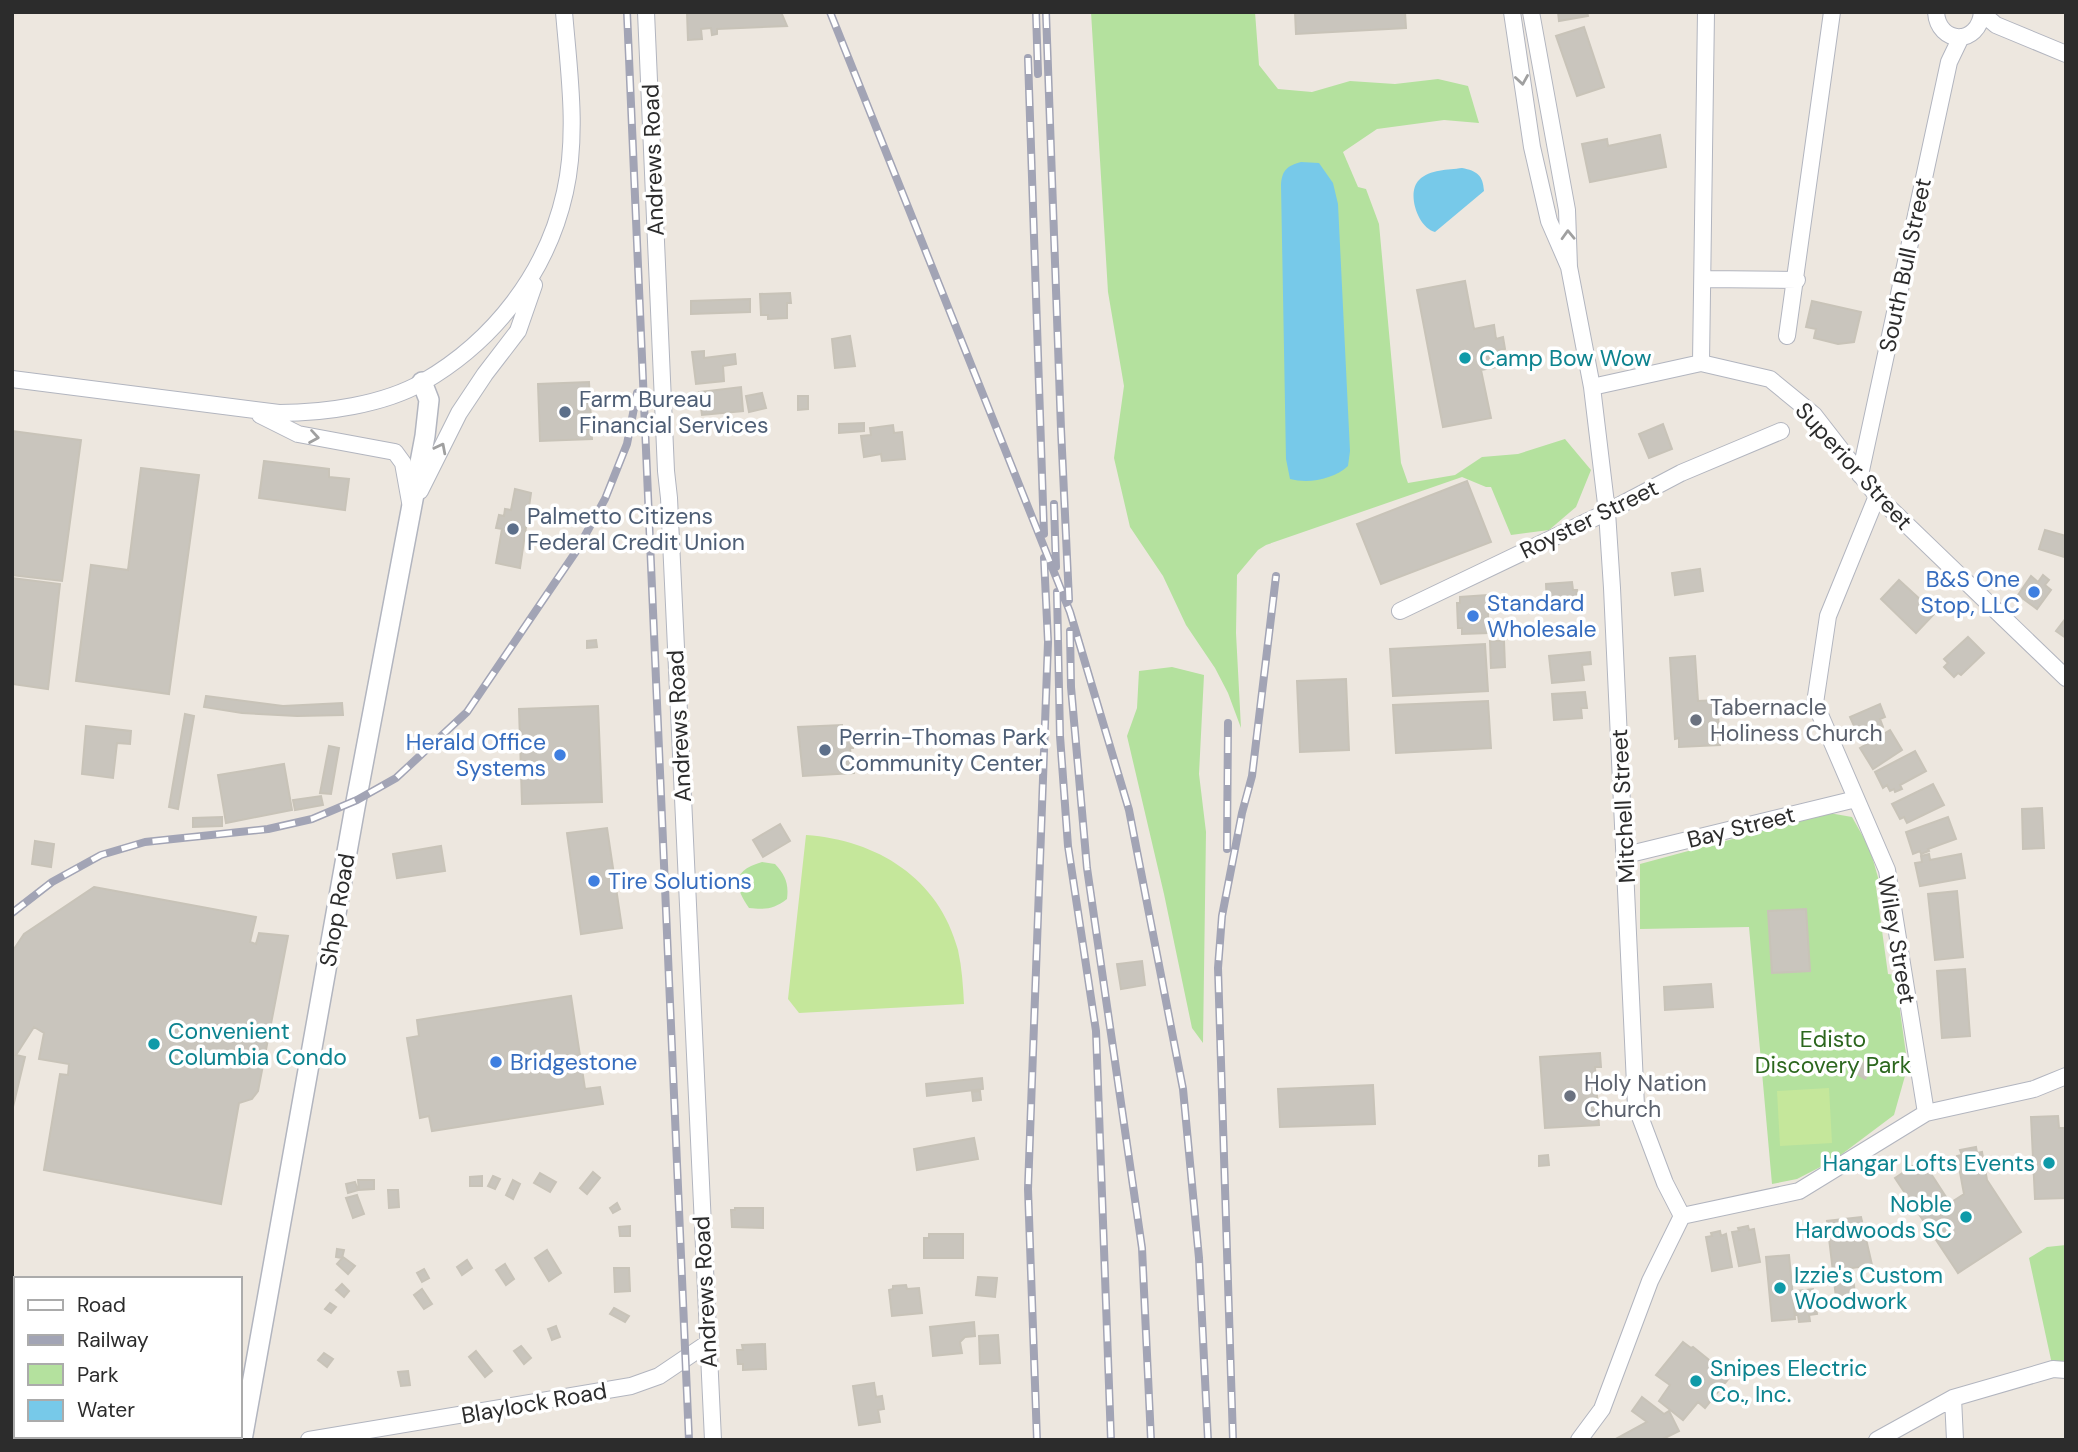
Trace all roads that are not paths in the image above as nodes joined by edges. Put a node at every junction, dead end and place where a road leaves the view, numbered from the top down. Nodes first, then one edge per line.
1 (564, 12) edge
2 (646, 12) edge
3 (1511, 12) edge
4 (1531, 12) edge
5 (1706, 12) edge
6 (1832, 12) edge
7 (1932, 15) edge
8 (1981, 17) edge
9 (1954, 36) junction
10 (2066, 54) edge
11 (547, 247) junction
12 (1569, 268) junction
13 (1703, 279) junction
14 (1797, 280) junction
15 (1787, 336) dead end
16 (1701, 363) junction
17 (12, 379) edge
18 (422, 383) junction
19 (1592, 387) junction
20 (251, 410) junction
21 (1780, 431) dead end
22 (1860, 475) junction
23 (1877, 496) junction
24 (411, 509) junction
25 (1607, 512) junction
26 (1400, 611) dead end
27 (2066, 678) edge
28 (1856, 799) junction
29 (1626, 855) junction
30 (2066, 1076) edge
31 (1926, 1113) junction
32 (1682, 1216) junction
33 (708, 1343) junction
34 (2063, 1369) edge
35 (1952, 1398) junction
36 (242, 1440) edge
37 (309, 1440) edge
38 (713, 1440) edge
39 (1579, 1440) edge
40 (1877, 1440) edge
41 (1955, 1440) edge

1 - 11 street
2 - 33 street, Andrews Road
3 -> 12 street
12 -> 4 street
5 - 13 street
6 - 14 street
7 - 9 street
8 - 9 street
8 - 10 street
9 - 22 street, South Bull Street
11 - 18 street
24 -> 11 street
12 - 19 street
13 - 14 street
13 - 16 street
14 - 15 street
16 - 19 street, Superior Street
16 - 22 street, Superior Street
17 - 20 street
18 - 20 street
18 - 24 street, Shop Road
19 - 25 street, Mitchell Street
20 -> 24 street
21 - 25 street, Royster Street
22 - 23 street, Superior Street
23 - 27 street, Superior Street
23 - 28 street, Wiley Street
24 - 36 street, Shop Road
25 - 26 street, Royster Street
25 - 29 street, Mitchell Street
28 - 29 street, Bay Street
28 - 31 street, Wiley Street
29 - 32 street, Mitchell Street
30 - 31 street
31 - 32 street
32 - 39 street
33 - 37 street, Blaylock Road
33 - 38 street, Andrews Road
34 - 35 street
35 - 40 street
35 - 41 street

